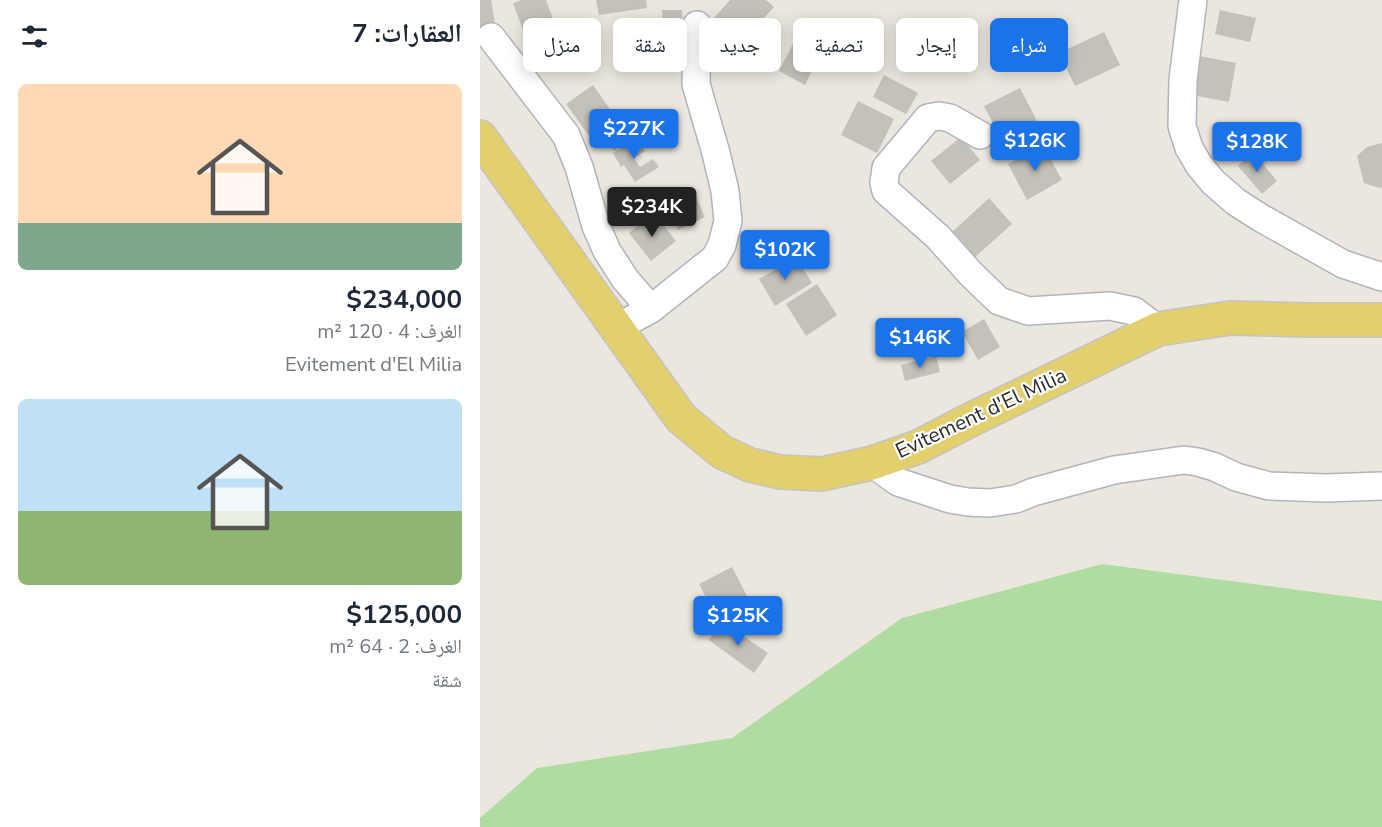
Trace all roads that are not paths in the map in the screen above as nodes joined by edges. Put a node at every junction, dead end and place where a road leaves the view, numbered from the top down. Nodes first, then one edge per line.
1 (1194, 0) edge
2 (697, 25) dead end
3 (491, 37) dead end
4 (980, 135) dead end
5 (480, 137) edge
6 (1382, 277) edge
7 (651, 309) junction
8 (1382, 320) edge
9 (616, 328) junction
10 (1158, 329) junction
11 (872, 463) junction
12 (1382, 486) edge

1 - 6 street
2 - 7 street
3 - 7 street
4 - 10 street
5 - 9 main road, Evitement d'El Milia
7 - 9 street
8 - 10 main road, Evitement d'El Milia
9 - 11 main road, Evitement d'El Milia
10 - 11 main road, Evitement d'El Milia
11 - 12 street

